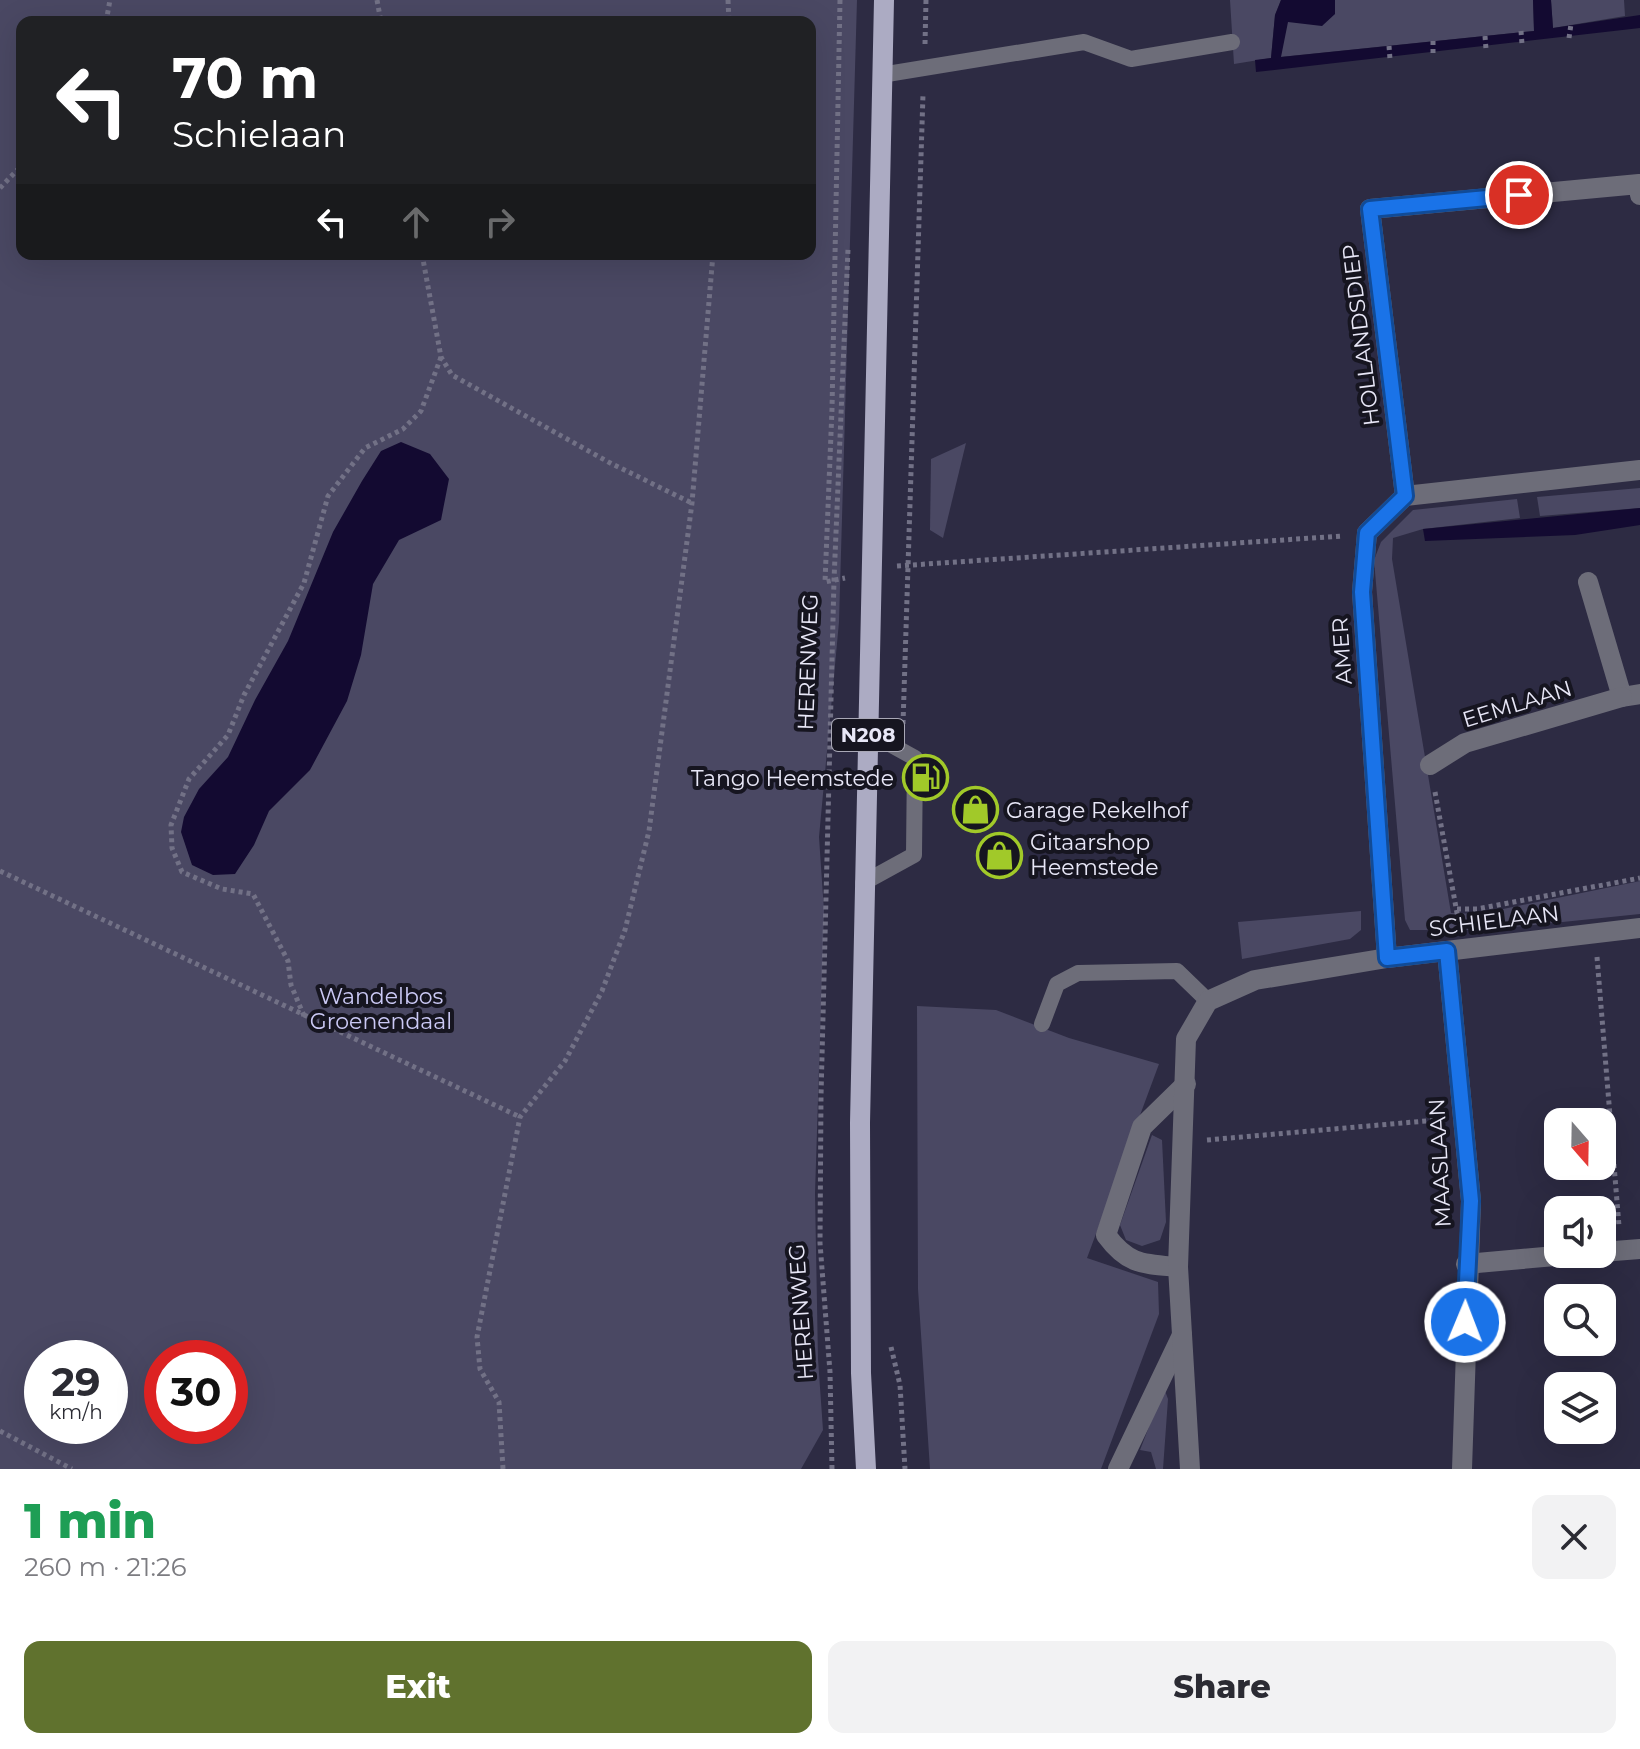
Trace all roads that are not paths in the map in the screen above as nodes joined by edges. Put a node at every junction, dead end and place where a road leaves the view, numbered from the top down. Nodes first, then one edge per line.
1 (884, 0) edge
2 (1232, 42) dead end
3 (881, 75) junction
4 (1640, 195) edge
5 (1640, 470) edge
6 (1405, 496) junction
7 (1588, 582) dead end
8 (1631, 695) edge
9 (868, 732) junction
10 (1430, 765) road end
11 (863, 883) junction
12 (1640, 928) edge
13 (1456, 950) junction
14 (1387, 958) junction
15 (1208, 1001) junction
16 (1042, 1024) dead end
17 (1186, 1084) junction
18 (1544, 1257) edge
19 (1466, 1264) junction
20 (1178, 1267) junction
21 (1184, 1331) junction
22 (866, 1469) edge
23 (1118, 1469) edge
24 (1190, 1469) edge
25 (1462, 1469) edge

1 - 3 main road, N208
2 - 3 lane
3 - 9 main road, N208
4 - 6 street, HOLLANDSDIEP
5 - 6 street
6 - 14 street, AMER
7 - 8 street, EEMLAAN
8 - 10 street, EEMLAAN
9 - 11 main road, N208
9 - 11 lane
11 - 22 main road, N208
12 - 13 street, SCHIELAAN
13 - 14 street, SCHIELAAN
13 - 19 street, MAASLAAN
14 - 15 street, SCHIELAAN
15 - 16 lane
15 - 17 street
17 - 20 street
17 - 20 street
18 - 19 street
19 - 25 street, MAASLAAN
20 - 21 street
21 - 23 street
21 - 24 street

